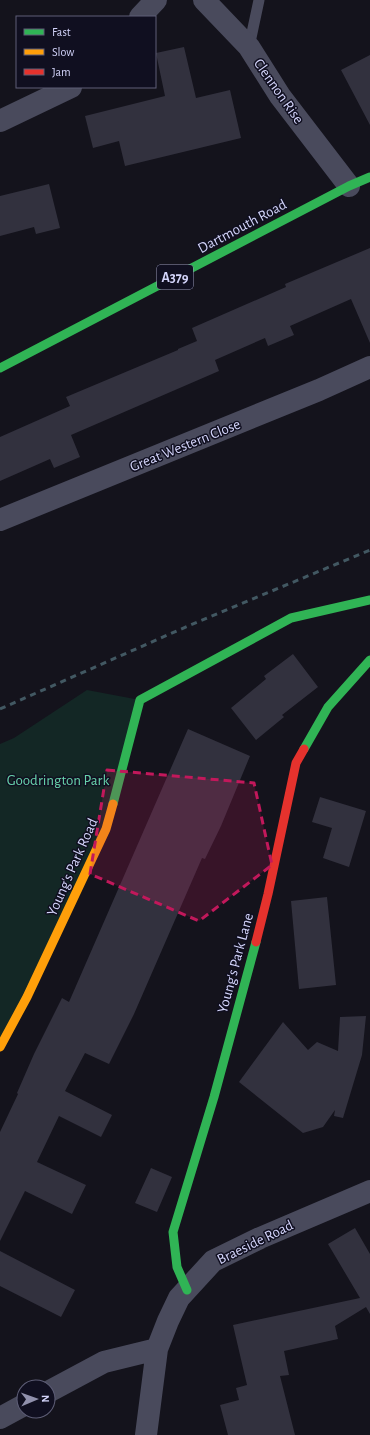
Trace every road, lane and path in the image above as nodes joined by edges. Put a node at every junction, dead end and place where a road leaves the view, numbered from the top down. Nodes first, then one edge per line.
1 (156, 0) edge
2 (204, 0) edge
3 (259, 0) edge
4 (141, 16) edge
5 (249, 47) junction
6 (69, 88) edge
7 (0, 121) edge
8 (370, 177) edge
9 (349, 186) junction
10 (0, 368) edge
11 (370, 368) edge
12 (0, 520) edge
13 (370, 600) edge
14 (370, 660) edge
15 (0, 1047) edge
16 (370, 1191) edge
17 (187, 1290) junction
18 (157, 1350) junction
19 (56, 1388) edge
20 (16, 1409) edge
21 (0, 1418) edge
22 (146, 1435) edge

1 - 4 street
2 - 5 street, Clennon Rise
3 - 5 lane
5 - 9 street, Clennon Rise
6 - 7 street
8 - 9 street, Dartmouth Road / A379
9 - 10 street, Dartmouth Road / A379
11 - 12 street, Great Western Close
13 - 15 street, Young's Park Road
14 - 17 street, Young's Park Lane
16 - 17 street, Braeside Road
17 - 18 street, Braeside Road
18 - 19 street
18 - 22 street, Braeside Road
20 - 21 street

